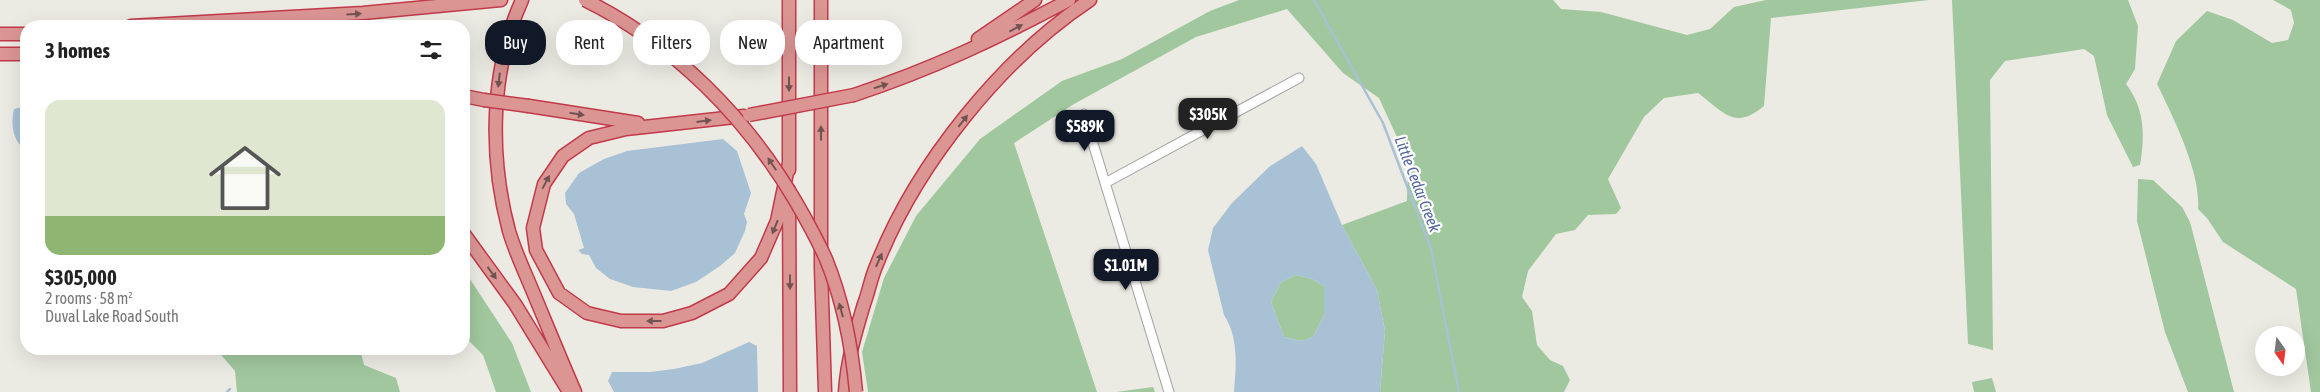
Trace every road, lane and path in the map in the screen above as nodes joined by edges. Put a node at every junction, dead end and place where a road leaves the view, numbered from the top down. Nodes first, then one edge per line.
1 (501, 0) edge
2 (522, 0) edge
3 (585, 0) edge
4 (789, 0) edge
5 (821, 0) edge
6 (1035, 0) edge
7 (1069, 0) edge
8 (1090, 0) edge
9 (238, 20) edge
10 (0, 34) edge
11 (20, 34) edge
12 (5, 54) edge
13 (20, 55) edge
14 (908, 78) junction
15 (1299, 78) dead end
16 (470, 97) edge
17 (1084, 114) dead end
18 (658, 126) junction
19 (789, 163) junction
20 (1107, 182) junction
21 (470, 242) edge
22 (569, 392) edge
23 (575, 392) edge
24 (790, 392) edge
25 (825, 392) edge
26 (845, 392) edge
27 (856, 392) edge
28 (1169, 392) edge

9 -> 1 highway
2 -> 23 highway
27 -> 3 highway, bridge
4 -> 19 highway
25 -> 5 highway
6 - 14 highway
14 -> 7 highway
26 -> 8 highway
10 - 11 highway
12 - 13 highway
18 -> 14 highway, bridge
15 - 20 street
16 -> 18 highway, bridge
17 - 20 street
19 -> 18 highway
19 -> 24 highway
20 - 28 street
21 -> 22 highway

